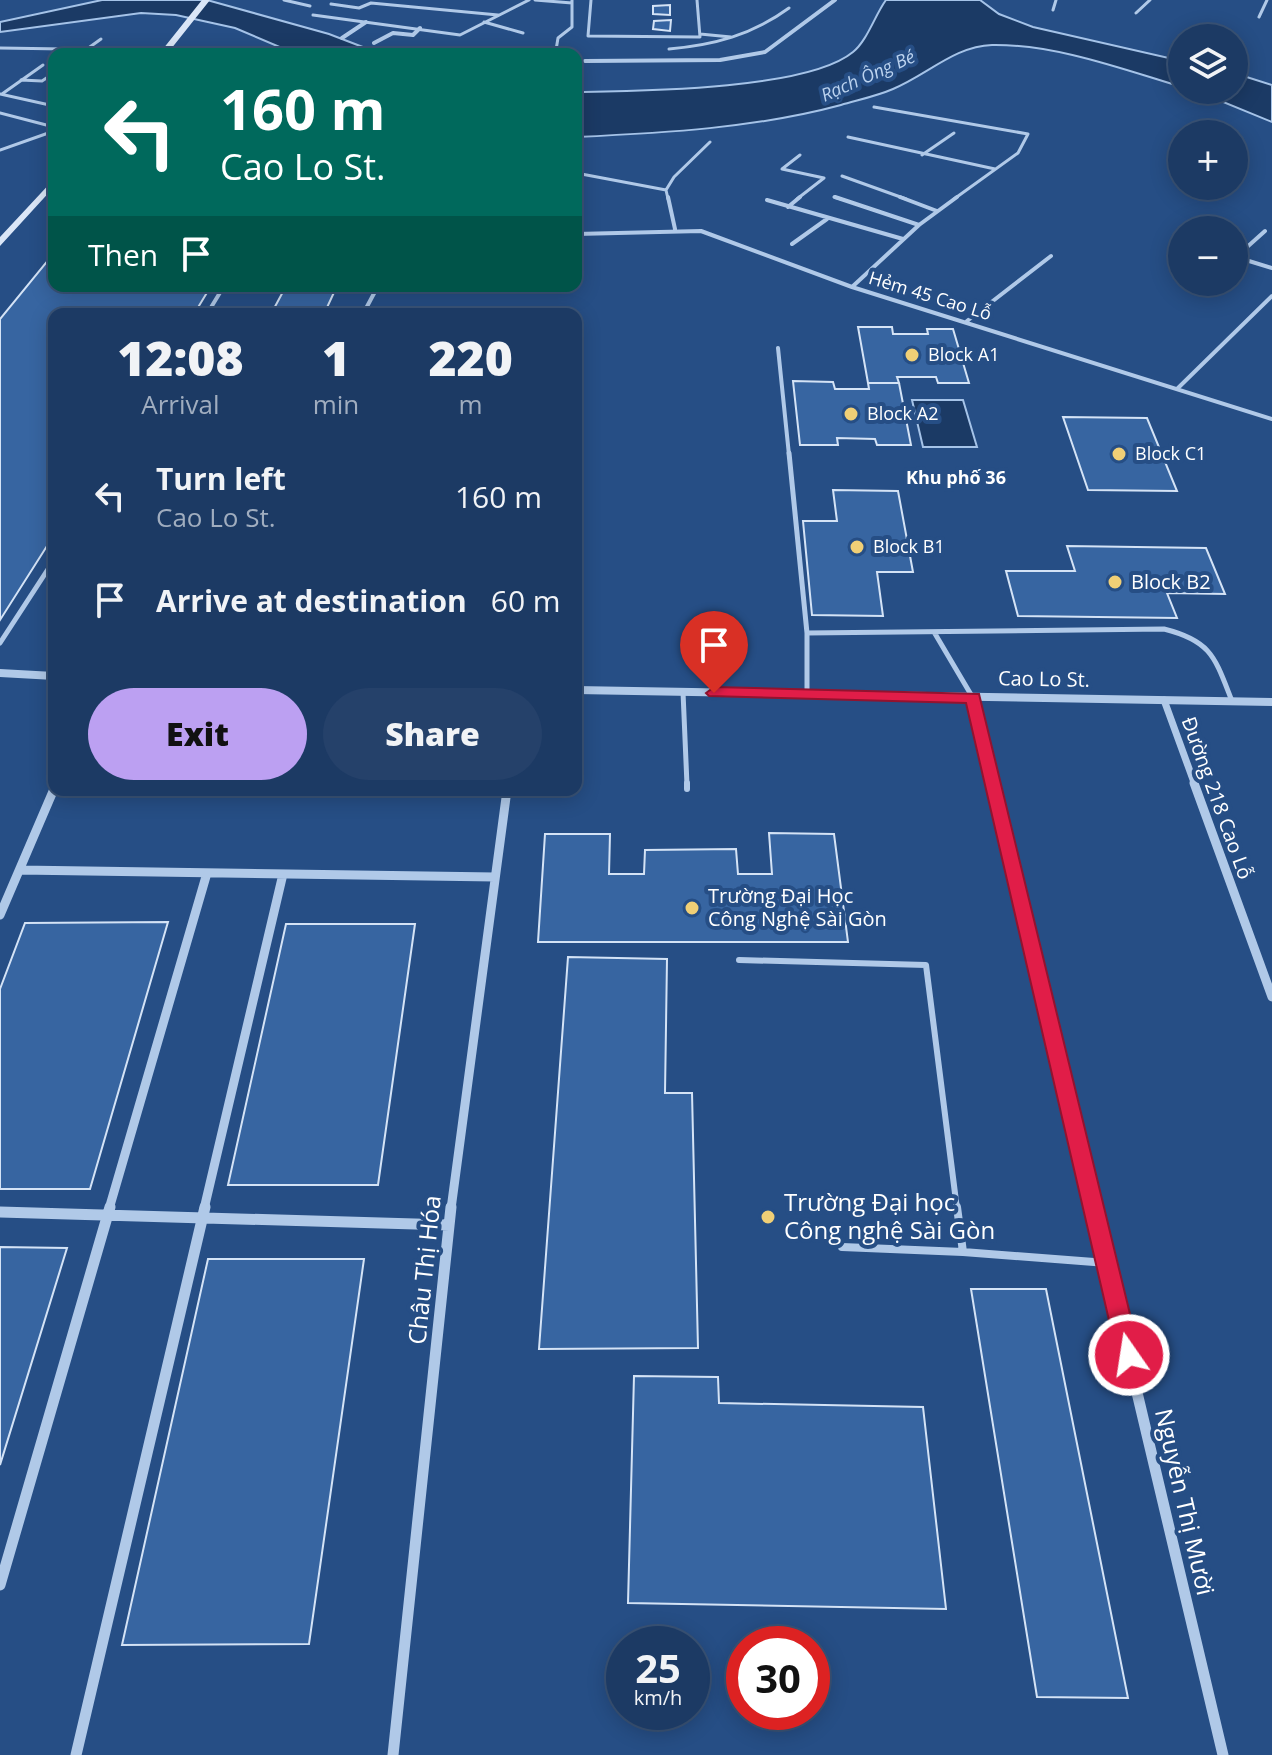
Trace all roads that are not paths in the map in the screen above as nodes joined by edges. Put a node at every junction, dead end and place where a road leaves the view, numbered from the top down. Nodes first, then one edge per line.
1 (206, 0) edge
2 (284, 0) edge
3 (529, 0) edge
4 (535, 0) edge
5 (591, 0) edge
6 (697, 0) edge
7 (835, 0) edge
8 (1056, 0) edge
9 (1150, 0) edge
10 (1267, 0) edge
11 (372, 1) edge
12 (572, 1) edge
13 (331, 4) dead end
14 (310, 6) dead end
15 (789, 8) dead end
16 (1053, 10) dead end
17 (1136, 13) dead end
18 (313, 15) dead end
19 (498, 15) junction
20 (1259, 17) dead end
21 (366, 22) junction
22 (484, 22) junction
23 (420, 28) junction
24 (523, 33) dead end
25 (700, 34) junction
26 (342, 38) dead end
27 (734, 38) junction
28 (101, 39) dead end
29 (374, 43) dead end
30 (0, 48) edge
31 (88, 48) edge
32 (168, 48) edge
33 (556, 48) edge
34 (48, 49) edge
35 (669, 49) dead end
36 (585, 61) dead end
37 (43, 65) dead end
38 (48, 77) edge
39 (21, 80) junction
40 (1, 94) edge
41 (48, 105) edge
42 (874, 107) dead end
43 (0, 113) edge
44 (48, 127) edge
45 (48, 131) edge
46 (954, 133) dead end
47 (848, 137) dead end
48 (710, 142) dead end
49 (0, 150) edge
50 (800, 155) dead end
51 (922, 155) junction
52 (995, 169) junction
53 (582, 174) edge
54 (842, 176) dead end
55 (48, 189) edge
56 (666, 190) junction
57 (834, 197) dead end
58 (767, 200) dead end
59 (788, 207) junction
60 (937, 211) junction
61 (827, 219) junction
62 (919, 225) junction
63 (675, 229) junction
64 (1265, 231) dead end
65 (582, 234) edge
66 (903, 239) junction
67 (0, 243) edge
68 (792, 244) dead end
69 (1051, 256) dead end
70 (1272, 268) edge
71 (852, 287) junction
72 (1272, 296) edge
73 (967, 321) junction
74 (778, 348) dead end
75 (1178, 388) junction
76 (1272, 419) edge
77 (48, 569) edge
78 (934, 632) junction
79 (807, 633) junction
80 (0, 643) edge
81 (0, 673) edge
82 (48, 676) edge
83 (582, 690) edge
84 (683, 692) junction
85 (807, 694) junction
86 (973, 698) junction
87 (1164, 700) junction
88 (1232, 701) junction
89 (1272, 702) edge
90 (687, 789) dead end
91 (51, 796) edge
92 (506, 796) edge
93 (20, 870) junction
94 (207, 873) junction
95 (283, 874) junction
96 (495, 877) junction
97 (0, 915) edge
98 (739, 960) dead end
99 (1272, 997) edge
100 (0, 1212) edge
101 (107, 1216) junction
102 (202, 1218) junction
103 (449, 1225) junction
104 (842, 1247) dead end
105 (963, 1252) junction
106 (1107, 1263) junction
107 (0, 1585) edge
108 (76, 1755) edge
109 (393, 1755) edge
110 (1223, 1755) edge

1 - 32 main road
2 - 14 lane
3 - 19 lane
4 - 12 lane
5 - 25 lane
6 - 25 lane
7 - 36 street
8 - 16 lane
9 - 17 lane
10 - 20 lane
11 - 13 lane
11 - 19 lane
12 - 33 lane
15 - 27 lane
18 - 21 lane
19 - 22 lane
21 - 23 lane
21 - 26 street
22 - 23 lane
22 - 24 lane
23 - 29 street
25 - 27 lane
27 - 35 lane
28 - 31 lane
30 - 34 lane
37 - 39 lane
38 - 39 lane
39 - 40 lane
40 - 41 lane
42 - 52 lane
43 - 44 lane
45 - 49 lane
46 - 51 lane
47 - 51 lane
48 - 56 lane
50 - 59 lane
51 - 52 lane
52 - 60 lane
53 - 56 lane
54 - 60 lane
55 - 67 main road
56 - 63 lane
57 - 62 lane
58 - 59 lane
59 - 61 lane
60 - 62 lane
61 - 66 lane
61 - 68 lane
62 - 66 lane
63 - 65 lane, Hẻm 45 Cao Lỗ
63 - 71 lane, Hẻm 45 Cao Lỗ
64 - 70 lane
66 - 71 lane
69 - 73 lane
71 - 73 lane, Hẻm 45 Cao Lỗ
72 - 75 lane
73 - 75 lane, Hẻm 45 Cao Lỗ
74 - 79 lane
75 - 76 lane, Hẻm 45 Cao Lỗ
77 - 80 lane
78 - 79 lane
78 - 86 lane
78 - 88 lane
79 - 85 lane
81 - 82 street
83 - 84 street, Cao Lo St.
84 - 85 street, Cao Lo St.
84 - 90 lane
85 - 86 street, Cao Lo St.
86 - 87 street, Cao Lo St.
86 - 106 street, Nguyễn Thị Mười
87 - 88 street, Cao Lo St.
87 - 99 street, Đường 218 Cao Lỗ
88 - 89 street, Cao Lo St.
91 - 93 street
92 - 96 street, Châu Thị Hóa
93 - 94 street
93 - 97 street
94 - 95 street
94 - 101 street
95 - 96 street
95 - 102 street
96 - 103 street, Châu Thị Hóa
98 - 105 lane
100 - 101 street
101 - 102 street
101 - 107 street
102 - 103 street
102 - 108 street
103 - 109 street, Châu Thị Hóa
104 - 105 lane
105 - 106 lane
106 - 110 street, Nguyễn Thị Mười

